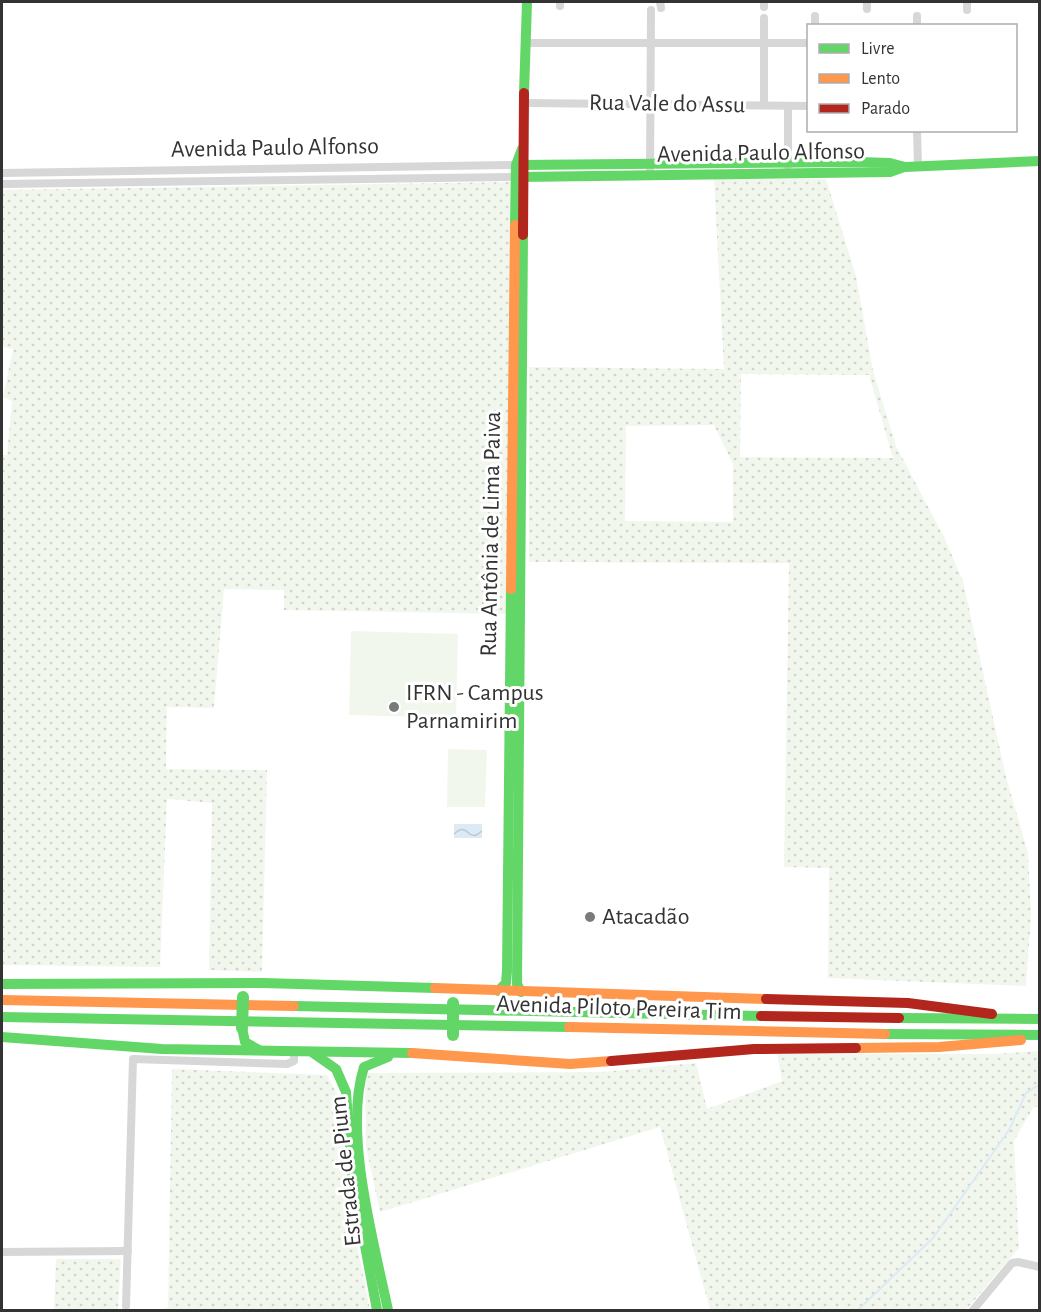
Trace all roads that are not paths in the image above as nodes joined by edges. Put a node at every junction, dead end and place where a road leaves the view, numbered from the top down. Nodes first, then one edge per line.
1 (527, 2) edge
2 (651, 10) dead end
3 (815, 16) dead end
4 (917, 16) dead end
5 (764, 18) dead end
6 (815, 24) edge
7 (917, 24) edge
8 (526, 43) junction
9 (651, 43) junction
10 (765, 43) junction
11 (807, 43) edge
12 (525, 103) junction
13 (651, 104) junction
14 (764, 105) junction
15 (788, 106) junction
16 (807, 106) edge
17 (917, 132) edge
18 (1040, 161) edge
19 (918, 166) junction
20 (788, 168) junction
21 (296, 169) junction
22 (650, 170) junction
23 (520, 171) junction
24 (5, 173) edge
25 (296, 180) junction
26 (5, 184) edge
27 (513, 896) junction
28 (263, 983) junction
29 (2, 984) edge
30 (440, 989) junction
31 (498, 991) junction
32 (521, 992) junction
33 (2, 1000) edge
34 (197, 1011) junction
35 (2, 1017) edge
36 (1014, 1018) junction
37 (1040, 1019) edge
38 (2, 1036) edge
39 (1040, 1037) edge
40 (262, 1052) junction
41 (294, 1052) junction
42 (134, 1053) junction
43 (313, 1053) junction
44 (400, 1053) junction
45 (437, 1054) junction
46 (128, 1251) junction
47 (2, 1252) edge
48 (1040, 1267) edge
49 (126, 1306) dead end
50 (377, 1311) edge
51 (388, 1311) edge
52 (973, 1311) edge

1 - 8 main road, Rua Antônia de Lima Paiva
2 - 9 street
3 - 6 street
4 - 7 street
5 - 10 street
8 - 9 street
8 - 12 main road, Rua Antônia de Lima Paiva
9 - 10 street
9 - 13 street
10 - 11 street
10 - 14 street
12 - 13 street, Rua Vale do Assu
12 - 23 main road, Rua Antônia de Lima Paiva
13 - 14 street, Rua Vale do Assu
13 - 22 street
14 - 15 street, Rua Vale do Assu
15 - 16 street, Rua Vale do Assu
15 - 20 street
17 - 19 street
18 - 19 main road, Avenida Paulo Alfonso
19 - 20 main road, Avenida Paulo Alfonso
20 - 22 main road, Avenida Paulo Alfonso
21 - 23 street, Avenida Paulo Alfonso
21 - 24 street, Avenida Paulo Alfonso
21 - 25 street
22 - 23 main road, Avenida Paulo Alfonso
23 - 25 street, Avenida Paulo Alfonso
23 - 27 main road, Rua Antônia de Lima Paiva
24 - 26 street
25 - 26 street, Avenida Paulo Alfonso
27 - 31 main road, Rua Antônia de Lima Paiva
27 - 32 main road, Rua Antônia de Lima Paiva
28 - 29 main road
28 - 30 main road
28 - 40 main road, bridge
30 - 31 main road
30 - 45 main road, bridge
31 - 32 main road
32 - 36 main road
33 - 34 main road
34 - 35 main road
34 - 36 main road, Avenida Piloto Pereira Tim
34 - 39 main road, Avenida Piloto Pereira Tim
36 - 37 main road, Avenida Piloto Pereira Tim
38 - 42 main road
39 - 45 main road
40 - 41 main road
40 - 42 main road
41 - 42 street
41 - 43 main road
42 - 46 street
43 - 44 main road
43 - 50 main road, Estrada de Pium
44 - 45 main road
44 - 51 main road, Estrada de Pium
46 - 47 street
46 - 49 street
48 - 52 street

